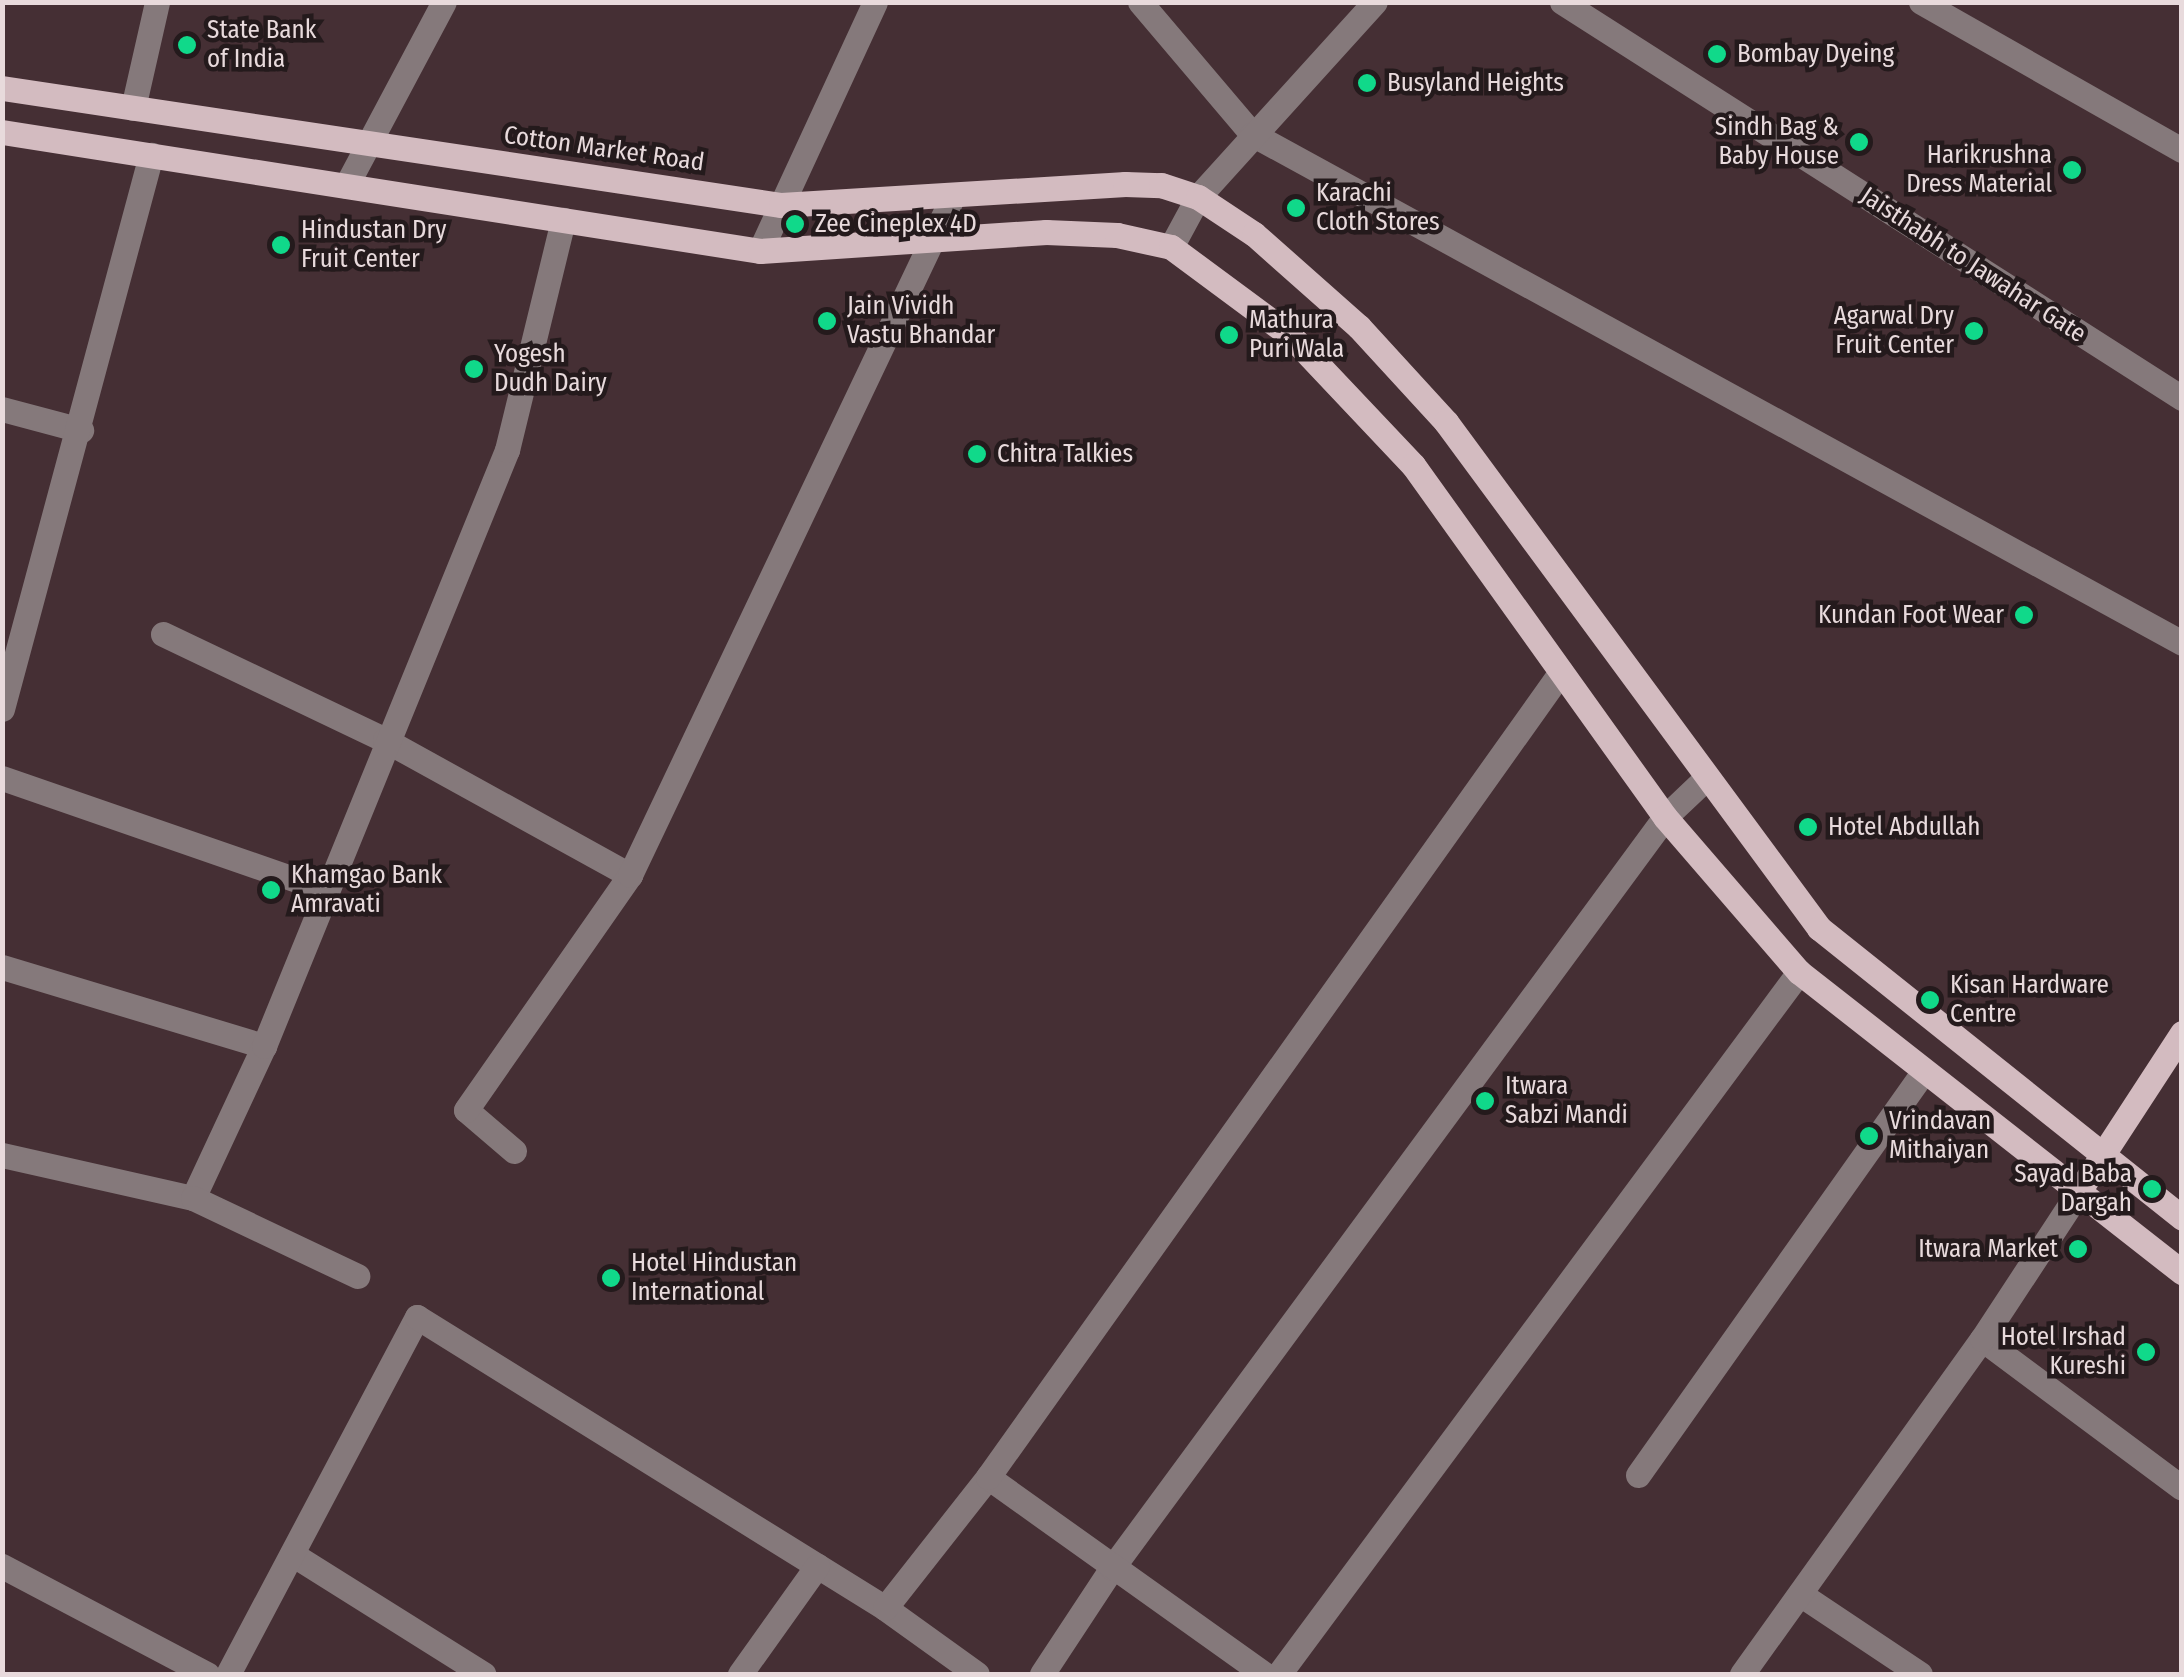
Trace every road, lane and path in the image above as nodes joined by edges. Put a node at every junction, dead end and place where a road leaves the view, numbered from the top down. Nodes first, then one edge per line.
1 (157, 2) edge
2 (444, 2) edge
3 (875, 2) edge
4 (1140, 2) edge
5 (1375, 2) edge
6 (1562, 2) edge
7 (1921, 2) edge
8 (2, 88) edge
9 (133, 108) junction
10 (2, 132) edge
11 (1252, 134) junction
12 (369, 145) junction
13 (2182, 150) edge
14 (150, 155) junction
15 (346, 186) junction
16 (953, 196) junction
17 (1198, 197) junction
18 (782, 205) junction
19 (563, 220) junction
20 (933, 242) junction
21 (1171, 246) junction
22 (760, 252) junction
23 (2182, 398) edge
24 (2, 409) edge
25 (81, 430) junction
26 (163, 634) dead end
27 (2182, 643) edge
28 (1561, 672) junction
29 (2, 709) edge
30 (385, 740) junction
31 (2, 778) edge
32 (1704, 780) junction
33 (1665, 817) junction
34 (630, 875) junction
35 (326, 890) junction
36 (2, 967) edge
37 (1799, 972) junction
38 (2182, 1033) edge
39 (264, 1046) junction
40 (1922, 1074) junction
41 (514, 1151) dead end
42 (2105, 1153) junction
43 (2, 1155) edge
44 (2081, 1188) junction
45 (193, 1198) junction
46 (2180, 1213) edge
47 (2182, 1272) edge
48 (357, 1276) dead end
49 (1982, 1338) junction
50 (1638, 1475) dead end
51 (988, 1477) junction
52 (2182, 1488) edge
53 (292, 1554) junction
54 (817, 1566) junction
55 (1112, 1568) junction
56 (7, 1576) edge
57 (1800, 1594) junction
58 (885, 1608) junction
59 (207, 1674) edge
60 (228, 1674) edge
61 (483, 1674) edge
62 (740, 1674) edge
63 (977, 1674) edge
64 (1042, 1674) edge
65 (1264, 1674) edge
66 (1279, 1674) edge
67 (1742, 1674) edge
68 (1920, 1674) edge

1 - 9 street
2 - 12 street
3 - 18 street
4 - 11 street
5 - 11 street
6 - 23 street, Jaisthabh to Jawahar Gate
7 - 13 street
8 - 9 main road, Cotton Market Road
9 - 12 main road, Cotton Market Road
10 - 14 main road
11 - 17 street
11 - 27 street
12 - 15 street
12 - 18 main road, Cotton Market Road
14 - 15 main road
14 - 25 street
15 - 19 main road
16 - 17 main road, Cotton Market Road
16 - 18 main road, Cotton Market Road
16 - 20 street
17 - 21 street
17 - 32 main road, Cotton Market Road
18 - 22 street
19 - 22 main road
19 - 30 street
20 - 21 main road
20 - 22 main road
20 - 34 street
21 - 28 main road
24 - 25 street
25 - 29 street
26 - 30 street
28 - 33 main road
28 - 51 street
30 - 34 street
30 - 35 street
31 - 35 street
32 - 33 street
32 - 42 main road, Cotton Market Road
33 - 37 main road
33 - 55 street
34 - 41 street
35 - 39 street
36 - 39 street
37 - 40 main road
37 - 66 street
38 - 42 main road
39 - 45 street
40 - 44 main road
40 - 50 street
42 - 44 main road
42 - 46 main road, Cotton Market Road
43 - 45 street
44 - 47 main road
44 - 49 street
45 - 48 street
49 - 52 street
49 - 57 street
51 - 55 street
51 - 58 street
53 - 54 street
53 - 60 street
53 - 61 street
54 - 58 street
54 - 62 street
55 - 64 street
55 - 65 street
56 - 59 street
57 - 67 street
57 - 68 street
58 - 63 street

